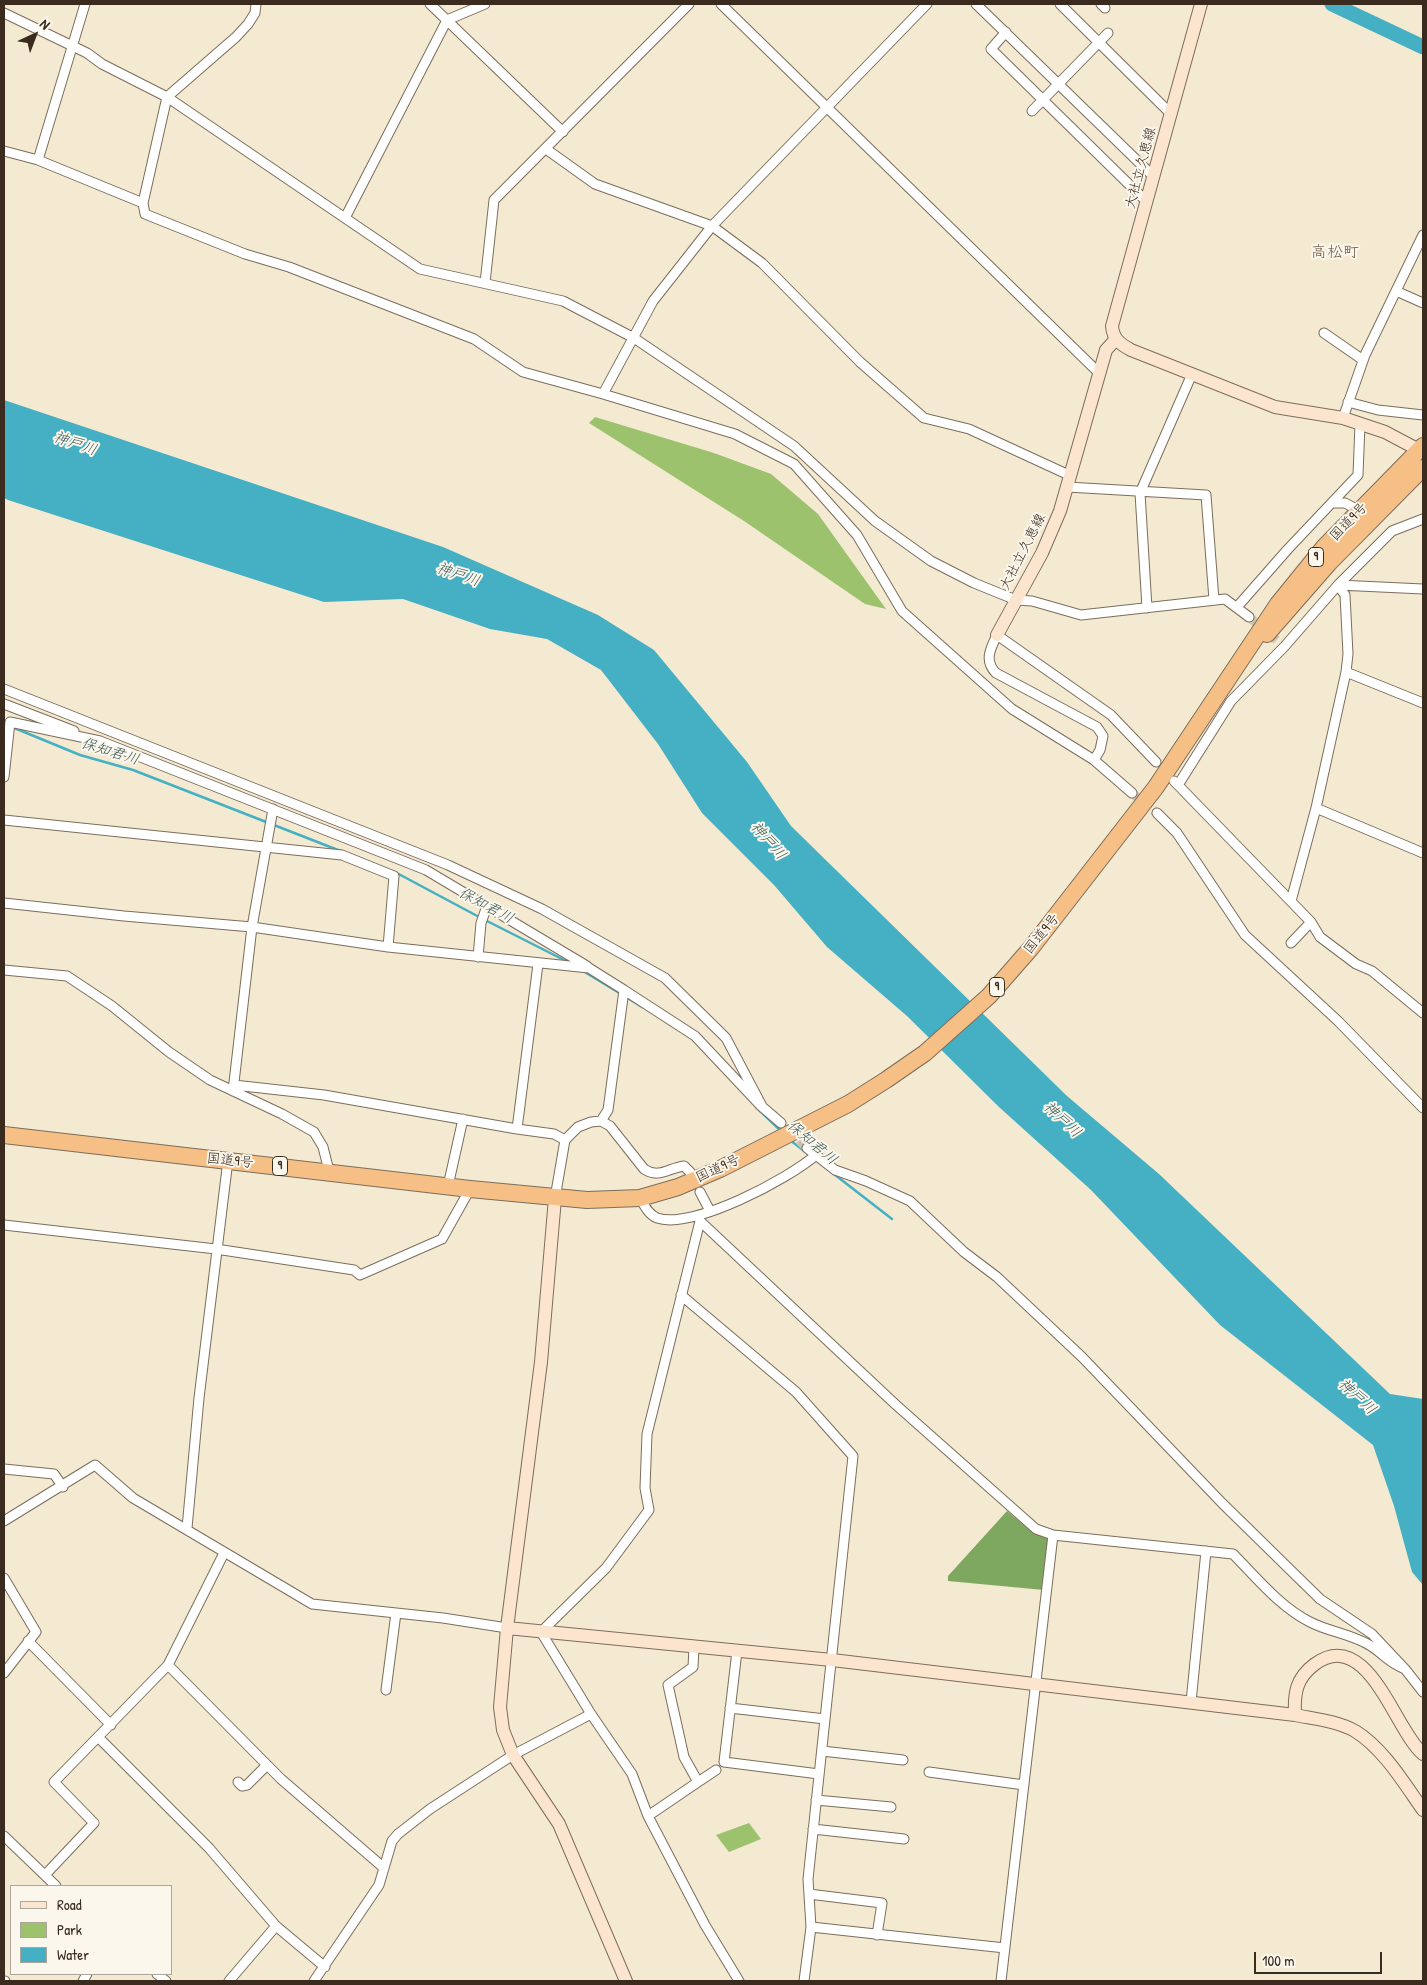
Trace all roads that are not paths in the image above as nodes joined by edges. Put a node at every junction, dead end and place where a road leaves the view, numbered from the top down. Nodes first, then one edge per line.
1 (86, 4) edge
2 (256, 4) edge
3 (430, 4) edge
4 (485, 4) edge
5 (689, 4) edge
6 (721, 4) edge
7 (927, 4) edge
8 (976, 4) edge
9 (1060, 4) edge
10 (1201, 4) edge
11 (4, 13) edge
12 (446, 20) junction
13 (1006, 32) junction
14 (1108, 33) dead end
15 (1099, 43) junction
16 (72, 47) junction
17 (1059, 84) junction
18 (167, 97) junction
19 (1043, 101) junction
20 (826, 107) junction
21 (1032, 112) dead end
22 (1171, 114) junction
23 (563, 132) junction
24 (546, 149) junction
25 (4, 151) edge
26 (38, 160) junction
27 (1154, 177) junction
28 (1147, 202) junction
29 (143, 203) junction
30 (346, 216) junction
31 (712, 226) junction
32 (1423, 235) edge
33 (485, 283) junction
34 (1396, 292) junction
35 (1423, 303) edge
36 (1324, 333) dead end
37 (634, 338) junction
38 (1116, 339) junction
39 (1363, 360) junction
40 (1100, 374) junction
41 (1192, 374) junction
42 (603, 394) junction
43 (1348, 402) junction
44 (1423, 415) edge
45 (1343, 418) junction
46 (1360, 424) junction
47 (1421, 448) edge
48 (1423, 468) edge
49 (1069, 481) junction
50 (1140, 492) junction
51 (1332, 503) junction
52 (1360, 511) junction
53 (1423, 519) edge
54 (1338, 585) junction
55 (1423, 589) edge
56 (1016, 600) junction
57 (1214, 600) junction
58 (1237, 607) junction
59 (1147, 608) junction
60 (1249, 617) tunnel mouth
61 (997, 635) junction
62 (1346, 672) junction
63 (1228, 676) junction
64 (4, 690) edge
65 (1423, 703) edge
66 (4, 704) edge
67 (100, 741) junction
68 (1094, 760) junction
69 (1156, 762) dead end
70 (4, 777) edge
71 (1132, 794) tunnel mouth
72 (1316, 808) junction
73 (272, 809) junction
74 (1157, 813) tunnel mouth
75 (4, 820) edge
76 (265, 847) junction
77 (1423, 853) edge
78 (1290, 901) junction
79 (4, 903) edge
80 (487, 906) junction
81 (1311, 922) junction
82 (252, 927) junction
83 (1291, 943) dead end
84 (388, 947) junction
85 (478, 957) junction
86 (538, 964) junction
87 (589, 968) junction
88 (4, 970) edge
89 (624, 990) junction
90 (1423, 1013) edge
91 (233, 1088) junction
92 (764, 1108) junction
93 (1423, 1108) edge
94 (463, 1119) junction
95 (601, 1121) junction
96 (781, 1124) tunnel mouth
97 (516, 1130) junction
98 (4, 1135) edge
99 (565, 1140) junction
100 (807, 1148) tunnel mouth
101 (816, 1155) junction
102 (228, 1160) junction
103 (329, 1171) junction
104 (691, 1173) dead end
105 (448, 1186) junction
106 (470, 1189) junction
107 (700, 1192) dead end
108 (555, 1198) junction
109 (640, 1198) junction
110 (710, 1211) junction
111 (699, 1218) junction
112 (4, 1225) edge
113 (216, 1249) junction
114 (681, 1295) junction
115 (4, 1469) edge
116 (63, 1487) junction
117 (4, 1521) edge
118 (187, 1528) junction
119 (1053, 1535) junction
120 (1206, 1551) junction
121 (224, 1553) junction
122 (4, 1578) edge
123 (396, 1613) junction
124 (507, 1628) junction
125 (541, 1632) junction
126 (28, 1641) junction
127 (694, 1647) junction
128 (737, 1651) junction
129 (832, 1660) junction
130 (168, 1665) junction
131 (1405, 1668) junction
132 (4, 1673) edge
133 (1037, 1684) junction
134 (386, 1690) dead end
135 (1423, 1692) edge
136 (1191, 1702) junction
137 (730, 1708) junction
138 (591, 1714) junction
139 (1295, 1715) junction
140 (825, 1719) junction
141 (111, 1725) junction
142 (100, 1738) junction
143 (822, 1751) junction
144 (1423, 1754) edge
145 (513, 1755) junction
146 (903, 1760) dead end
147 (267, 1765) junction
148 (716, 1770) dead end
149 (929, 1772) dead end
150 (819, 1774) junction
151 (238, 1782) dead end
152 (698, 1782) junction
153 (1024, 1785) junction
154 (816, 1800) junction
155 (891, 1807) dead end
156 (1423, 1810) edge
157 (648, 1816) junction
158 (814, 1829) junction
159 (4, 1836) edge
160 (904, 1839) dead end
161 (384, 1868) junction
162 (45, 1876) junction
163 (55, 1885) edge
164 (809, 1894) junction
165 (276, 1926) junction
166 (810, 1926) junction
167 (878, 1935) junction
168 (1005, 1948) junction
169 (325, 1967) junction
170 (228, 1981) edge
171 (315, 1981) edge
172 (626, 1981) edge
173 (739, 1981) edge
174 (804, 1981) edge
175 (1001, 1981) edge

1 - 16 street
2 - 18 street
3 - 12 street
4 - 12 street
5 - 23 street
6 - 20 street
7 - 20 street
8 - 13 street
9 - 15 street
10 - 22 street, 大社立久恵線
11 - 16 street
12 - 23 street
12 - 30 street
13 - 17 street
13 - 19 street
14 - 15 street
15 - 17 street
15 - 22 street
16 - 18 street
16 - 26 street
17 - 19 street
17 - 27 street
18 - 29 street
18 - 30 street
19 - 21 street
19 - 28 street
20 - 31 street
20 - 40 street
22 - 27 street, 大社立久恵線
23 - 24 street
24 - 31 street
24 - 33 street
25 - 26 street
26 - 29 street
27 - 28 street, 大社立久恵線
28 - 38 street, 大社立久恵線
29 - 42 street
30 - 33 street
31 - 37 street
31 - 49 street
32 - 34 street
33 - 37 street
34 - 35 street
34 - 39 street
36 - 39 street
37 - 42 street
37 - 56 street
38 - 40 street, 大社立久恵線
38 - 41 street
39 - 43 street
40 - 49 street, 大社立久恵線
41 - 45 street
41 - 50 street
42 - 68 street
43 - 44 street
43 - 45 street
45 - 46 street
46 - 47 street
46 - 51 street
47 - 52 highway, 国道9号 / 9
48 - 63 highway, 国道9号 / 9
49 - 50 street
49 - 56 street, 大社立久恵線
50 - 57 street
50 - 59 street
51 - 52 street
51 - 58 street
52 - 63 highway, 国道9号 / 9
53 - 54 street
54 - 55 street
54 - 62 street
54 - 78 street
56 - 59 street
56 - 61 street, 大社立久恵線
57 - 58 street
57 - 59 street
58 - 60 street
61 - 68 street
61 - 69 street
62 - 65 street
62 - 72 street
63 - 109 highway, 国道9号 / 9
64 - 92 street
66 - 67 street
67 - 70 street
67 - 73 street
68 - 71 street
72 - 77 street
72 - 78 street
73 - 76 street
73 - 80 street
74 - 93 street
75 - 76 street
76 - 82 street
76 - 84 street
78 - 81 street
79 - 82 street
80 - 85 street
80 - 87 street
81 - 83 street
81 - 90 street
82 - 84 street
82 - 91 street
84 - 85 street
85 - 86 street
86 - 87 street
86 - 97 street
87 - 89 street
88 - 91 street
89 - 92 street
89 - 95 street
91 - 94 street
91 - 103 street
92 - 96 street
94 - 97 street
94 - 105 street
95 - 99 street
95 - 104 street
97 - 99 street
98 - 102 highway, 国道9号 / 9
99 - 108 street
100 - 101 street
101 - 110 street
101 - 131 street
102 - 103 highway, 国道9号 / 9
102 - 113 street
103 - 105 highway, 国道9号 / 9
105 - 106 highway, 国道9号 / 9
106 - 108 highway, 国道9号 / 9
106 - 113 street
107 - 110 street
108 - 109 highway, 国道9号 / 9
108 - 124 street
109 - 111 street
110 - 111 street
111 - 114 street
111 - 119 street
112 - 113 street
113 - 118 street
114 - 125 street
114 - 129 street
115 - 116 street
116 - 117 street
116 - 118 street
118 - 121 street
119 - 120 street
119 - 133 street
120 - 131 street
120 - 136 street
121 - 123 street
121 - 130 street
122 - 126 street
123 - 124 street
123 - 134 street
124 - 125 street
124 - 145 street
125 - 127 street
125 - 138 street
126 - 132 street
126 - 141 street
127 - 128 street
127 - 152 street
128 - 129 street
128 - 137 street
129 - 133 street
129 - 140 street
130 - 141 street
130 - 147 street
131 - 135 street
133 - 136 street
133 - 153 street
136 - 139 street
137 - 140 street
137 - 150 street
138 - 145 street
138 - 157 street
139 - 144 street
139 - 156 street
140 - 143 street
141 - 142 street
142 - 162 street
142 - 165 street
143 - 146 street
143 - 150 street
145 - 161 street
145 - 172 street
147 - 151 street
147 - 161 street
148 - 152 street
149 - 153 street
150 - 154 street
152 - 157 street
153 - 168 street
154 - 155 street
154 - 158 street
157 - 173 street
158 - 160 street
158 - 164 street
159 - 162 street
161 - 169 street
162 - 163 street
164 - 166 street
164 - 167 street
165 - 169 street
165 - 170 street
166 - 167 street
166 - 174 street
167 - 168 street
168 - 175 street
169 - 171 street

